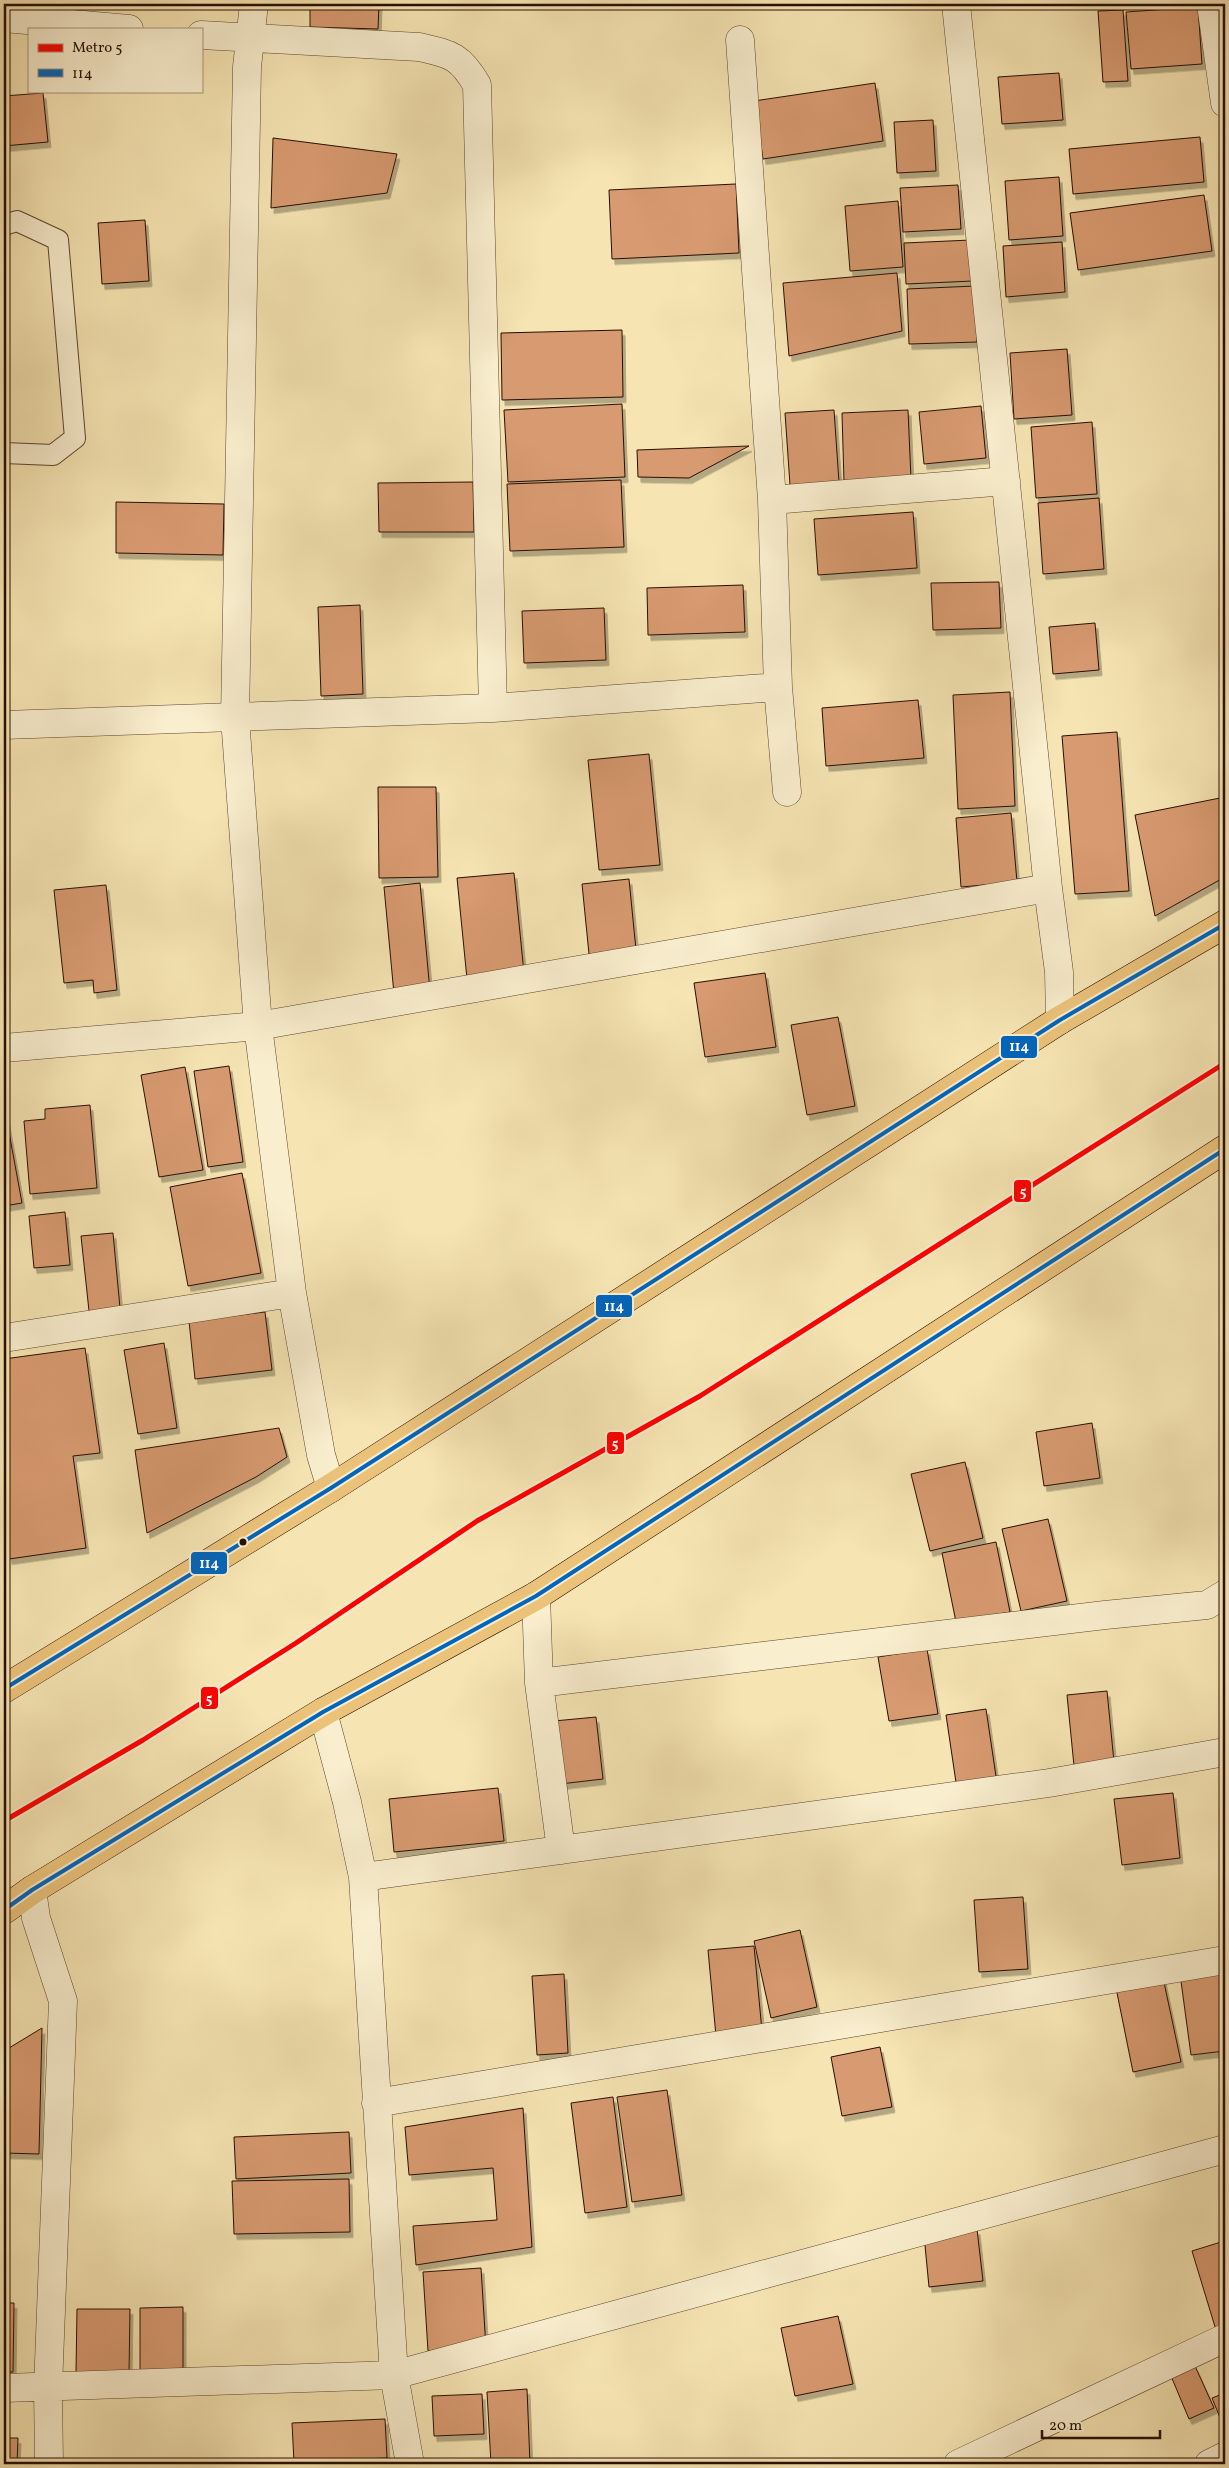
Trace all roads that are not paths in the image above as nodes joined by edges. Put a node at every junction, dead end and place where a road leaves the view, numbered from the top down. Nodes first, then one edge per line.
1 (254, 4) edge
2 (956, 4) edge
3 (1211, 4) edge
4 (17, 14) edge
5 (122, 28) edge
6 (202, 34) edge
7 (251, 38) junction
8 (740, 40) dead end
9 (1225, 102) edge
10 (4, 225) edge
11 (4, 453) edge
12 (1006, 481) junction
13 (772, 500) junction
14 (778, 687) junction
15 (493, 708) junction
16 (235, 718) junction
17 (4, 725) edge
18 (787, 792) dead end
19 (1048, 888) junction
20 (1225, 924) edge
21 (1060, 1020) junction
22 (258, 1026) junction
23 (4, 1048) edge
24 (1225, 1148) edge
25 (292, 1293) junction
26 (4, 1338) edge
27 (331, 1488) junction
28 (1225, 1594) edge
29 (536, 1596) junction
30 (539, 1683) junction
31 (4, 1689) edge
32 (323, 1712) junction
33 (1225, 1752) edge
34 (561, 1850) junction
35 (363, 1877) junction
36 (32, 1890) junction
37 (4, 1910) edge
38 (1225, 1960) edge
39 (376, 2103) junction
40 (1225, 2149) edge
41 (1225, 2338) edge
42 (394, 2375) junction
43 (4, 2388) edge
44 (48, 2388) junction
45 (1225, 2456) edge
46 (49, 2464) edge
47 (410, 2464) edge
48 (958, 2464) edge
49 (1210, 2464) edge

1 - 7 street
2 - 12 street
3 - 9 street
4 - 5 street
6 - 7 street
7 - 15 street
7 - 16 street
8 - 13 street
10 - 11 lane
12 - 13 street
12 - 19 street
13 - 14 street
14 - 15 street
14 - 18 street
15 - 16 street
16 - 17 street
16 - 22 street
19 - 21 street
19 - 22 street
20 - 21 main road
21 - 27 main road
22 - 23 street
22 - 25 street
24 - 29 main road
25 - 26 street
25 - 27 street
27 - 31 main road
28 - 30 street
29 - 30 street
29 - 32 main road
30 - 34 street
32 - 35 street
32 - 36 main road
33 - 34 street
34 - 35 street
35 - 39 street
36 - 37 main road
36 - 44 street
38 - 39 street
39 - 42 street
40 - 42 street
41 - 48 street
42 - 44 street
42 - 47 street
43 - 44 street
44 - 46 street
45 - 49 street

